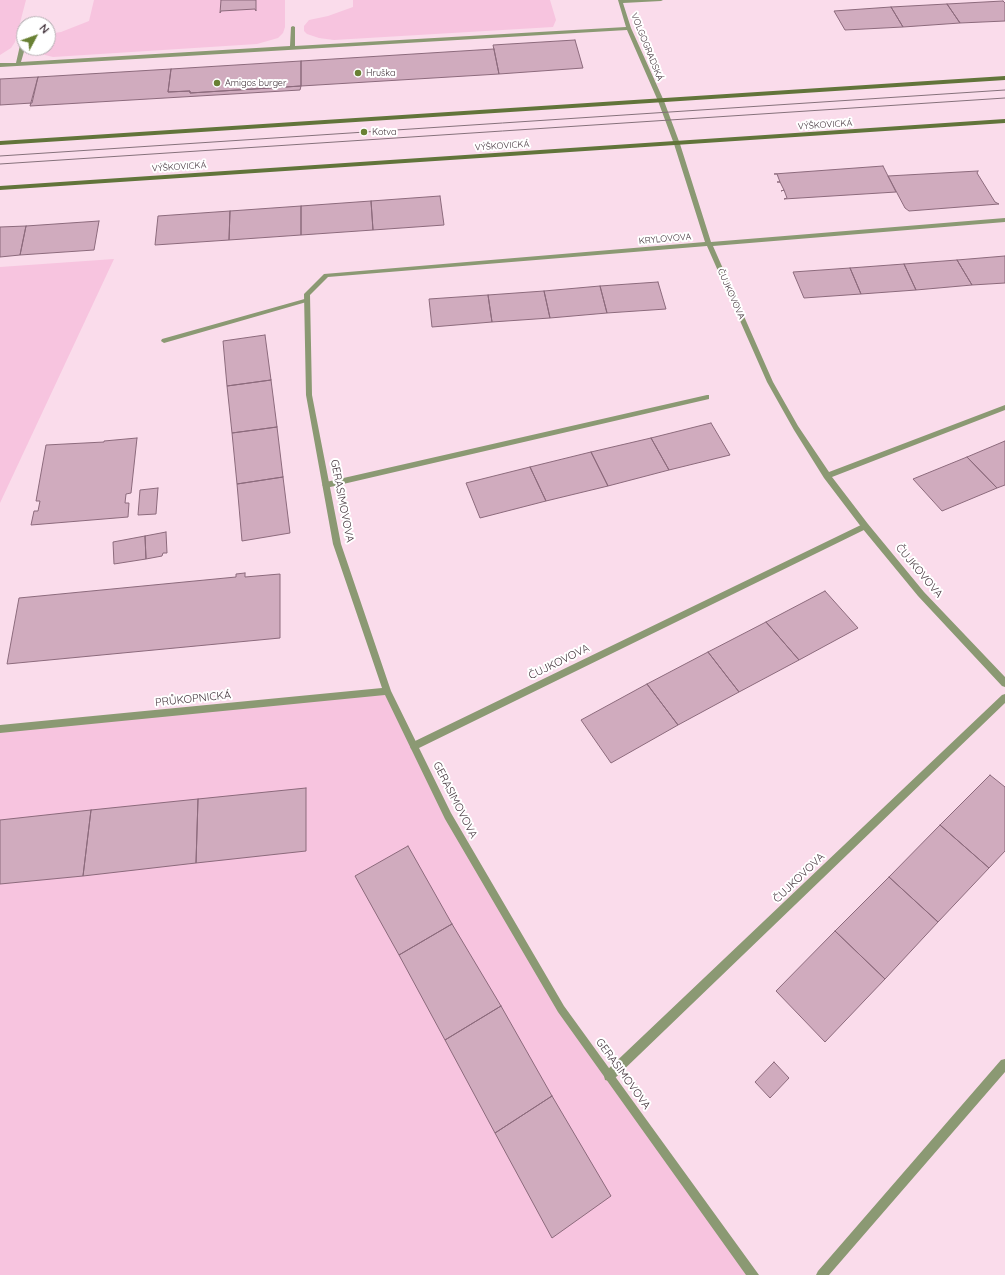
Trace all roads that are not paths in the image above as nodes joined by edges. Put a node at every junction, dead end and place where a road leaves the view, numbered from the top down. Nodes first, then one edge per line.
1 (661, 0) edge
2 (621, 1) edge
3 (293, 27) dead end
4 (629, 28) junction
5 (292, 48) junction
6 (20, 56) edge
7 (18, 64) junction
8 (0, 65) edge
9 (1005, 78) edge
10 (661, 101) junction
11 (1005, 121) edge
12 (0, 142) edge
13 (677, 144) junction
14 (0, 188) edge
15 (1005, 220) edge
16 (709, 244) junction
17 (326, 275) joint
18 (308, 300) junction
19 (164, 341) dead end
20 (708, 397) dead end
21 (1005, 407) edge
22 (827, 476) junction
23 (326, 484) junction
24 (866, 526) junction
25 (1005, 683) edge
26 (387, 691) junction
27 (1005, 698) edge
28 (0, 729) edge
29 (414, 746) junction
30 (1005, 1064) edge
31 (609, 1076) junction
32 (753, 1275) edge
33 (822, 1275) edge

1 - 2 street
2 - 4 street, VOLGOGRADSKÁ
3 - 5 street
4 - 5 street
4 - 10 street, VOLGOGRADSKÁ
5 - 7 street
6 - 7 street
7 - 8 street
9 - 10 street
10 - 12 street
10 - 13 street, ČUJKOVOVA
11 - 13 street, VÝŠKOVICKÁ
13 - 14 street, VÝŠKOVICKÁ
13 - 16 street, ČUJKOVOVA
15 - 16 street, KRYLOVOVA
16 - 17 street, KRYLOVOVA
16 - 22 street, ČUJKOVOVA
17 - 18 street, GERASIMOVOVA
18 - 19 street
18 - 23 street, GERASIMOVOVA
20 - 23 street
21 - 22 street
22 - 24 street, ČUJKOVOVA
23 - 26 street, GERASIMOVOVA
24 - 25 street, ČUJKOVOVA
24 - 29 street, ČUJKOVOVA
26 - 28 street, PRŮKOPNICKÁ
26 - 29 street, GERASIMOVOVA
27 - 31 street, ČUJKOVOVA
29 - 31 street, GERASIMOVOVA
30 - 33 street
31 - 32 street, GERASIMOVOVA

